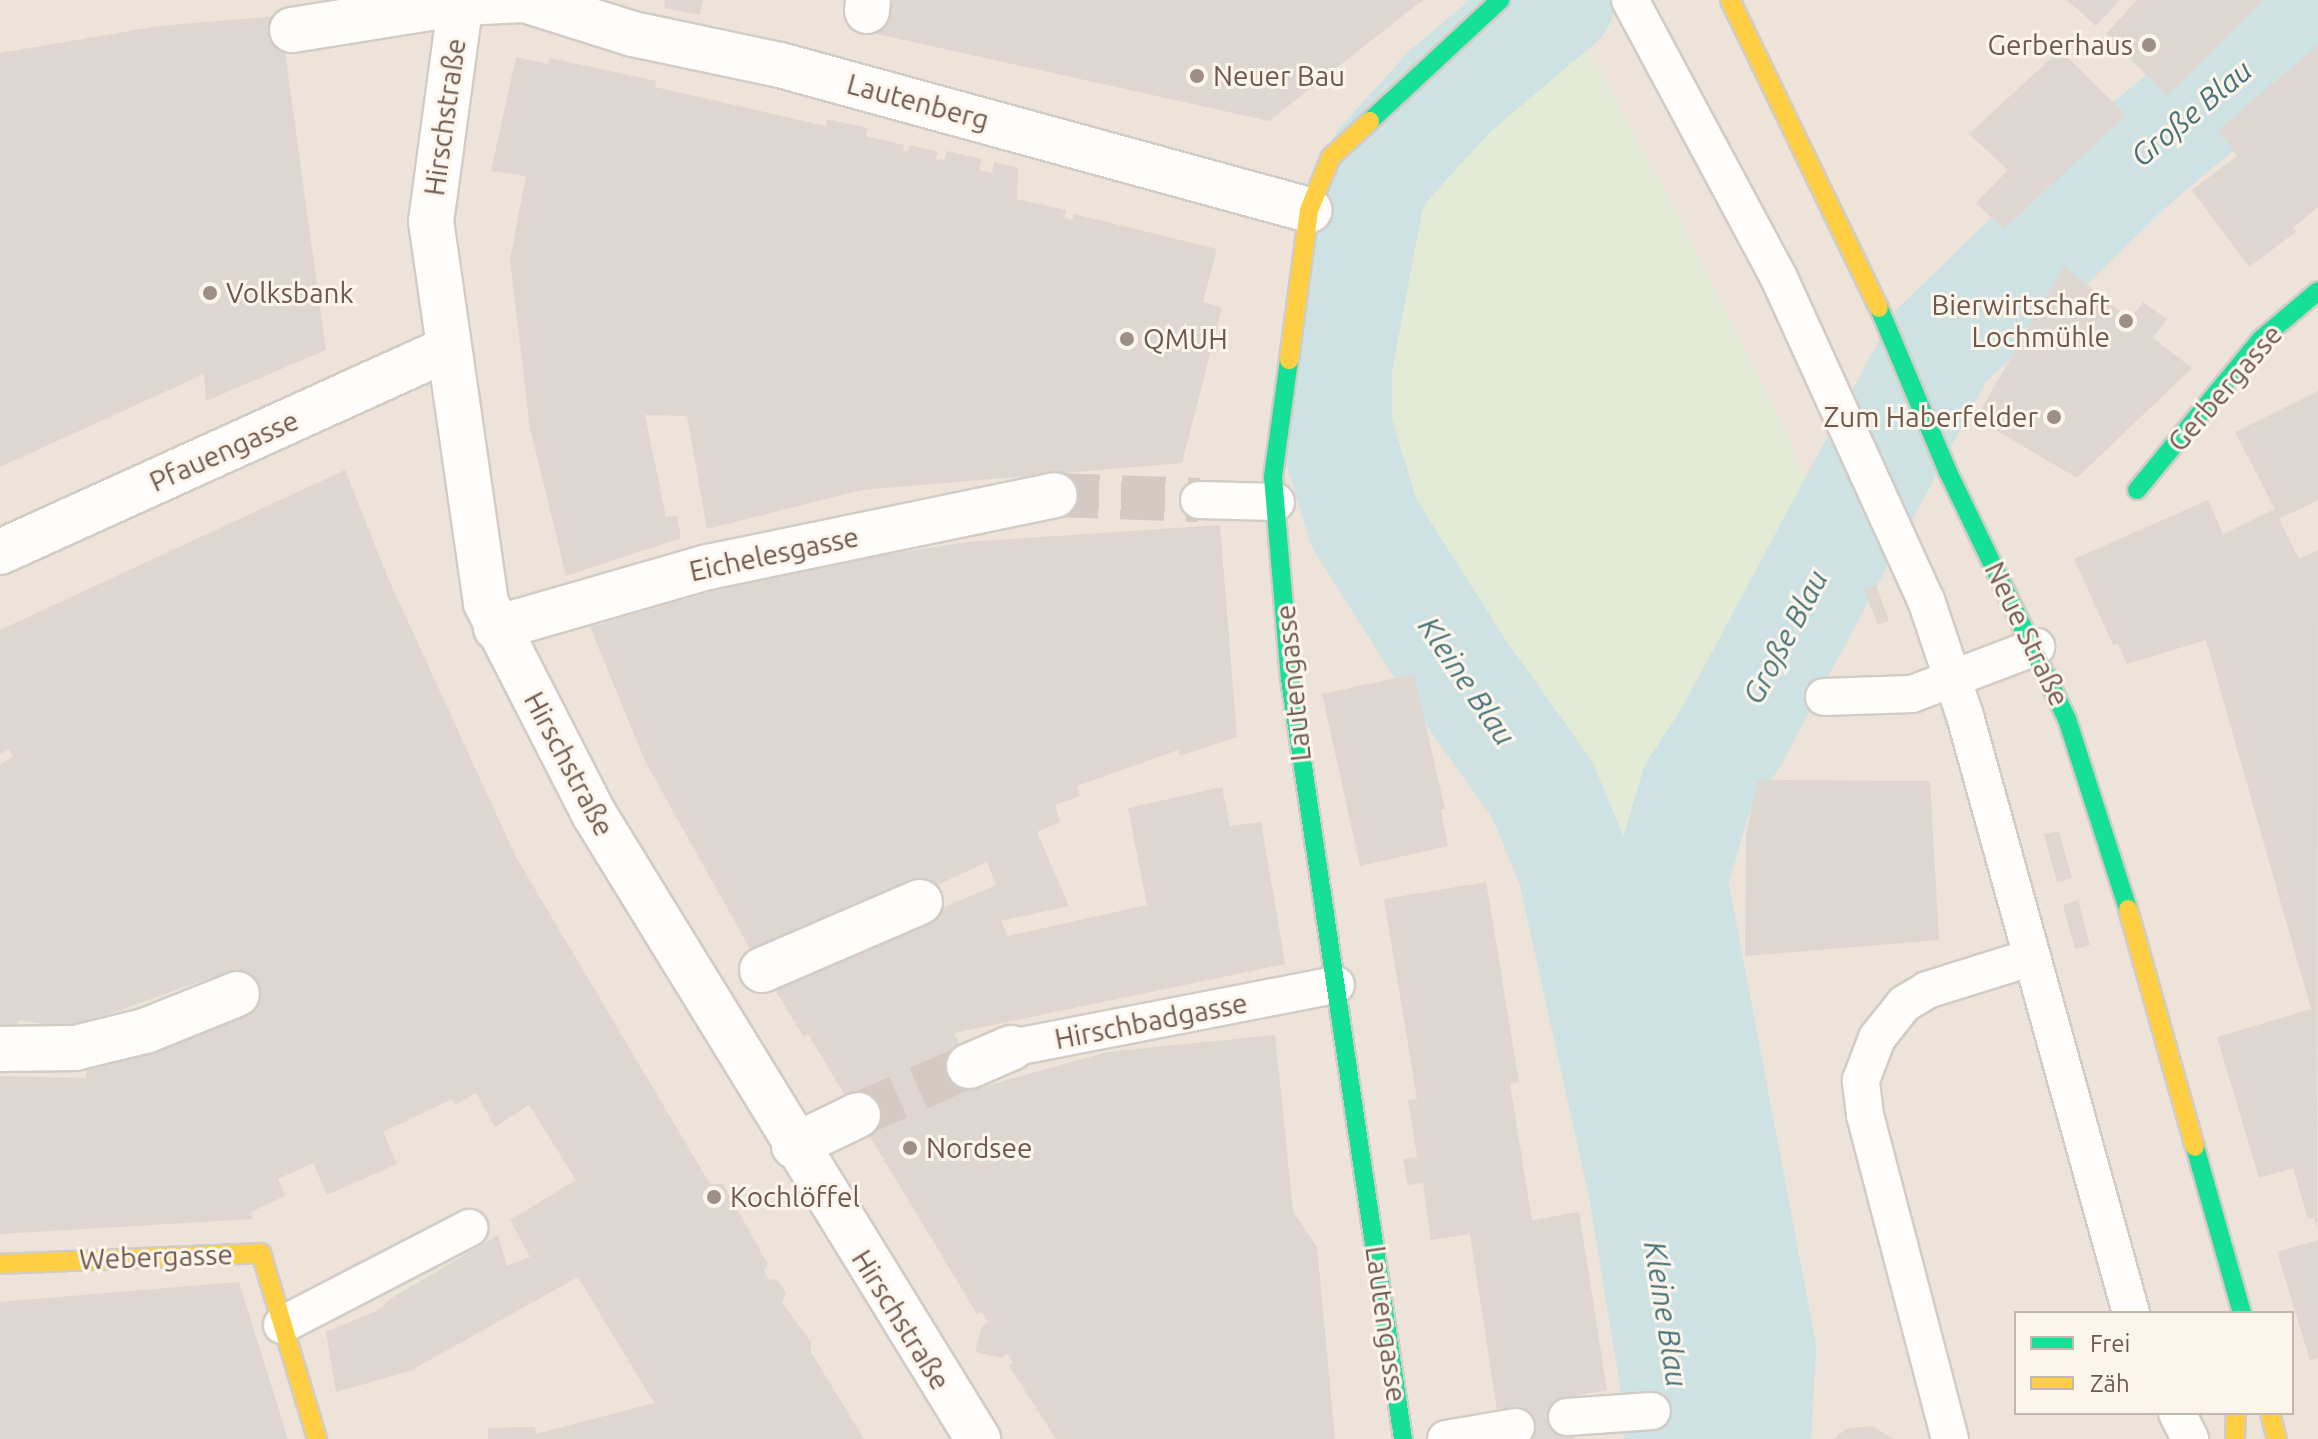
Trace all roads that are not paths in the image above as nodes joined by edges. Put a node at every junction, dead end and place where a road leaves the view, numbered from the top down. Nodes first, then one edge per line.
1 (524, 0) edge
2 (1500, 0) edge
3 (1705, 0) edge
4 (1730, 0) edge
5 (461, 1) edge
6 (1632, 2) edge
7 (292, 30) dead end
8 (1753, 43) junction
9 (1309, 210) junction
10 (2318, 291) edge
11 (447, 349) junction
12 (2137, 490) dead end
13 (1055, 495) tunnel mouth
14 (1199, 500) tunnel mouth
15 (1276, 502) junction
16 (0, 552) edge
17 (496, 628) junction
18 (2036, 647) junction
19 (1954, 680) junction
20 (1824, 697) dead end
21 (920, 902) dead end
22 (2032, 957) junction
23 (762, 970) dead end
24 (1336, 985) junction
25 (237, 994) dead end
26 (1011, 1048) joint
27 (0, 1049) edge
28 (969, 1066) tunnel mouth
29 (858, 1115) tunnel mouth
30 (794, 1146) junction
31 (469, 1228) dead end
32 (0, 1264) edge
33 (2240, 1309) edge
34 (2130, 1311) edge
35 (282, 1325) junction
36 (1652, 1411) dead end
37 (2160, 1415) edge
38 (2178, 1415) edge
39 (2236, 1415) edge
40 (2271, 1415) edge
41 (1567, 1417) dead end
42 (1516, 1427) dead end
43 (317, 1439) edge
44 (978, 1439) edge
45 (1403, 1439) edge
46 (1446, 1439) edge
47 (1950, 1439) edge
48 (2166, 1439) edge
49 (2190, 1439) edge
50 (2235, 1439) edge
51 (2277, 1439) edge

1 - 5 street
1 - 9 street, Lautenberg
2 - 9 street, Lautengasse
3 - 8 lane
4 - 8 street, Neue Straße
5 - 7 street
5 - 11 street, Hirschstraße
6 - 19 lane
8 - 18 street, Neue Straße
9 - 15 street, Lautengasse
10 - 12 street, Gerbergasse
11 - 16 street, Pfauengasse
11 - 17 street, Hirschstraße
13 - 17 street, Eichelesgasse
14 - 15 lane
15 - 24 street, Lautengasse
17 - 30 street, Hirschstraße
18 - 19 lane
18 - 33 street, Neue Straße
19 - 20 lane
19 - 22 lane
21 - 23 street
22 - 34 lane
22 - 47 lane
24 - 26 lane, Hirschbadgasse
24 - 45 street, Lautengasse
25 - 27 street
26 - 28 street, Hirschbadgasse
29 - 30 street
30 - 44 street, Hirschstraße
31 - 35 lane
32 - 35 street, Webergasse
35 - 43 street, Webergasse
36 - 41 lane
37 - 48 lane
38 - 49 lane
39 - 50 street
40 - 51 street
42 - 46 lane

